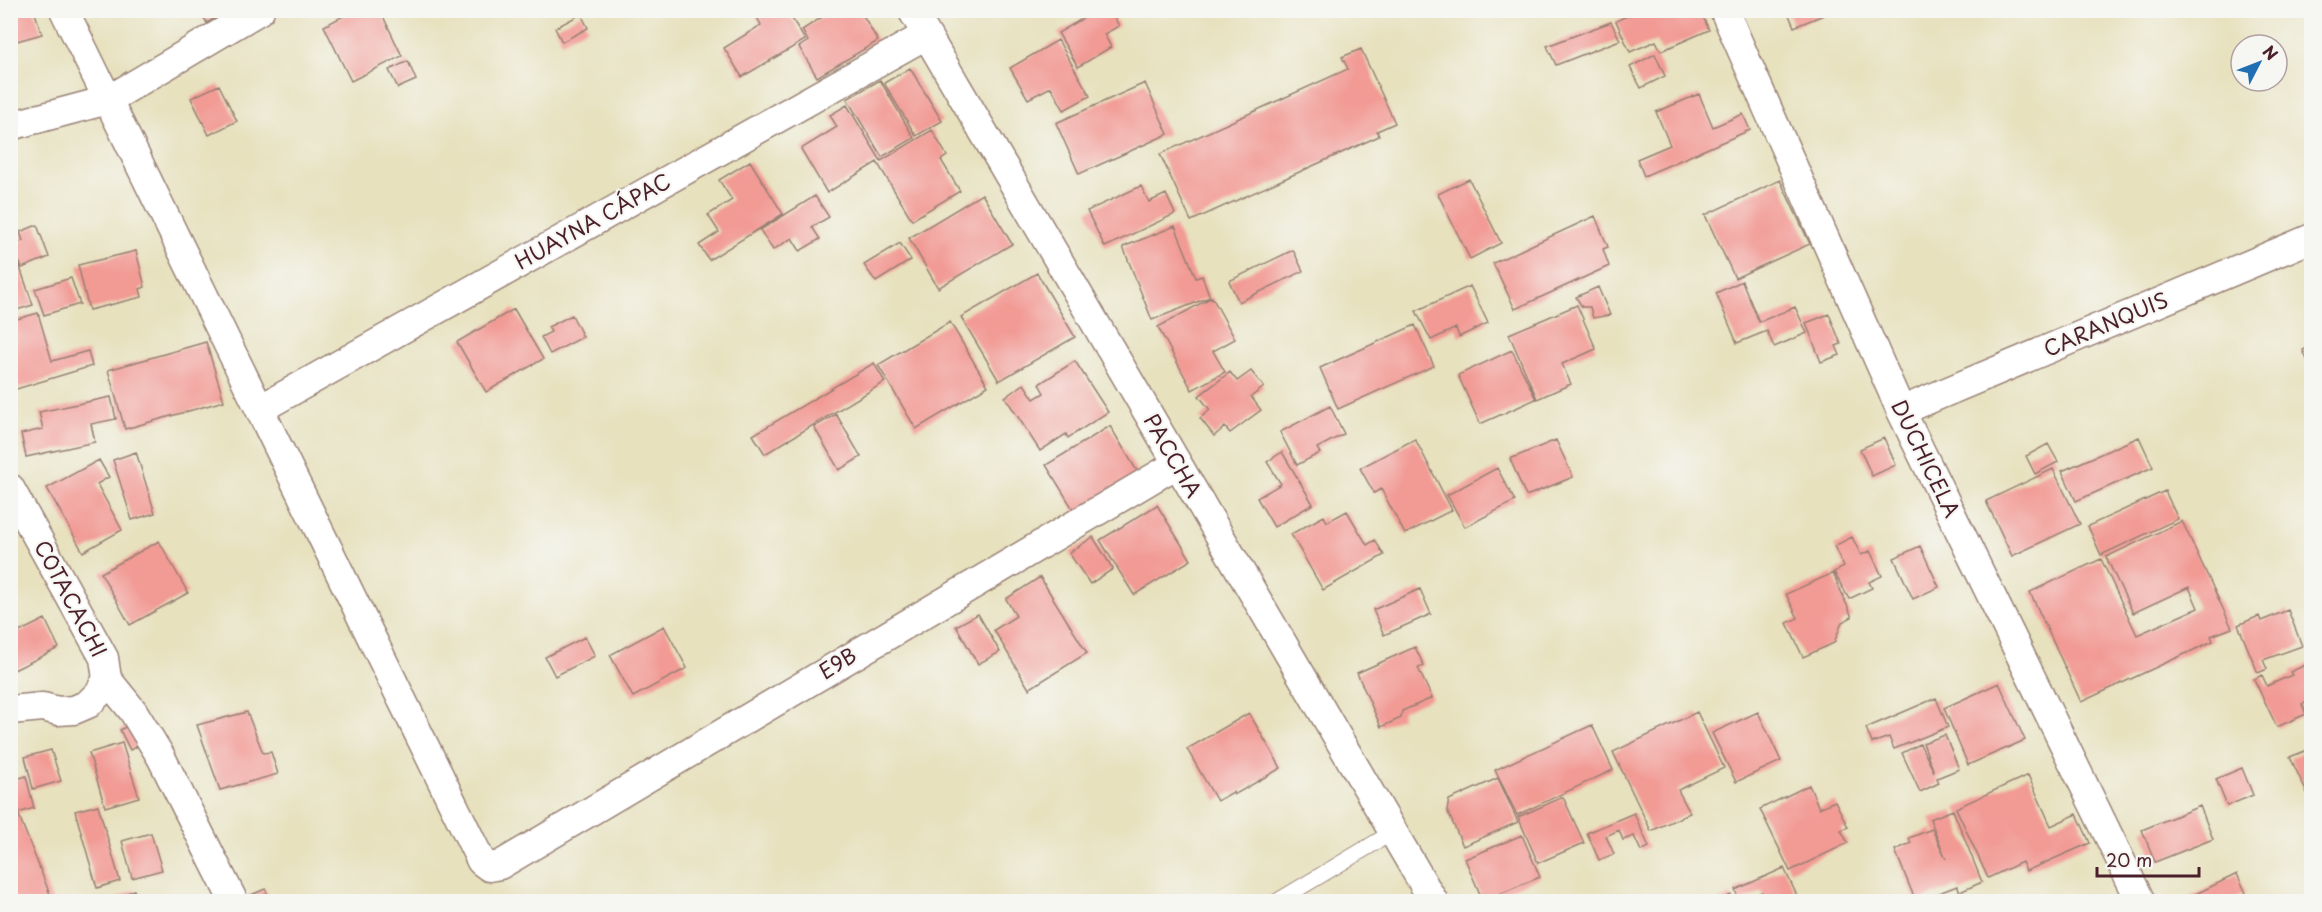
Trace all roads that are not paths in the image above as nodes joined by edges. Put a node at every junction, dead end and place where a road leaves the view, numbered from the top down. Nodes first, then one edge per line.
1 (64, 10) edge
2 (260, 10) edge
3 (912, 10) edge
4 (1724, 10) edge
5 (927, 35) junction
6 (108, 100) junction
7 (10, 126) edge
8 (2312, 238) edge
9 (260, 409) junction
10 (1901, 411) junction
11 (1177, 464) junction
12 (10, 488) edge
13 (107, 679) junction
14 (10, 710) edge
15 (1393, 832) junction
16 (234, 902) edge
17 (1276, 902) edge
18 (1434, 902) edge
19 (2141, 902) edge

1 - 6 street
2 - 6 street
3 - 5 street, PACCHA
4 - 10 street, DUCHICELA
5 - 9 street, HUAYNA CÁPAC
5 - 11 street, PACCHA
6 - 7 street
6 - 9 street
8 - 10 street, CARANQUIS
9 - 11 street, E9B
10 - 19 street, DUCHICELA
11 - 15 street, PACCHA
12 - 13 street, COTACACHI
13 - 14 street
13 - 16 street
15 - 17 lane
15 - 18 street, PACCHA

